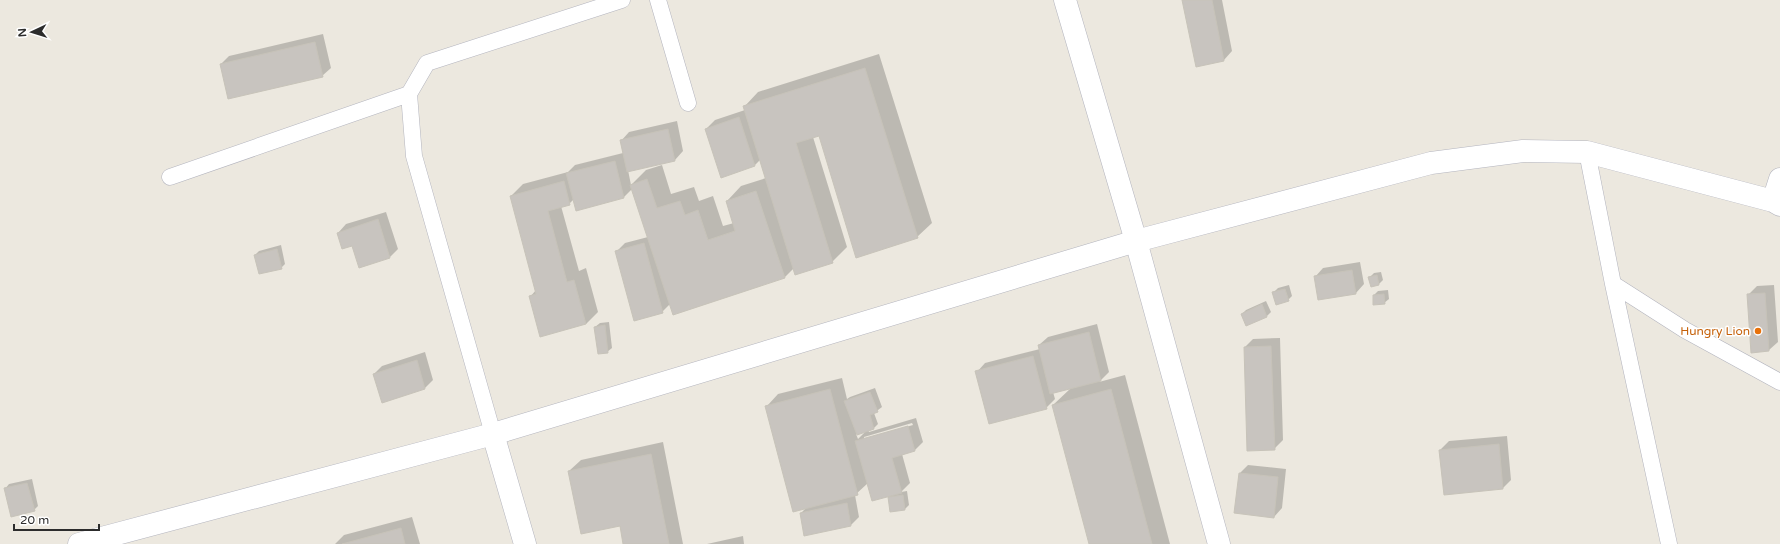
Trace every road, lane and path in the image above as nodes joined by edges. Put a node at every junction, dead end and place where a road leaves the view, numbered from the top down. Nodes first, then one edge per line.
1 (622, 0) edge
2 (658, 0) edge
3 (1065, 0) edge
4 (409, 94) junction
5 (688, 104) dead end
6 (1587, 152) junction
7 (170, 177) dead end
8 (1780, 179) edge
9 (1776, 203) edge
10 (1136, 241) junction
11 (1613, 284) junction
12 (1780, 382) edge
13 (493, 434) junction
14 (79, 544) edge
15 (526, 544) edge
16 (1219, 544) edge
17 (1669, 544) edge

1 - 4 lane
2 - 5 lane
3 - 10 street
4 - 7 lane
4 - 13 lane
6 - 9 street
6 - 10 street
6 - 11 lane
8 - 9 street
10 - 13 street
10 - 16 street
11 - 12 lane
11 - 17 lane
13 - 14 street
13 - 15 street

